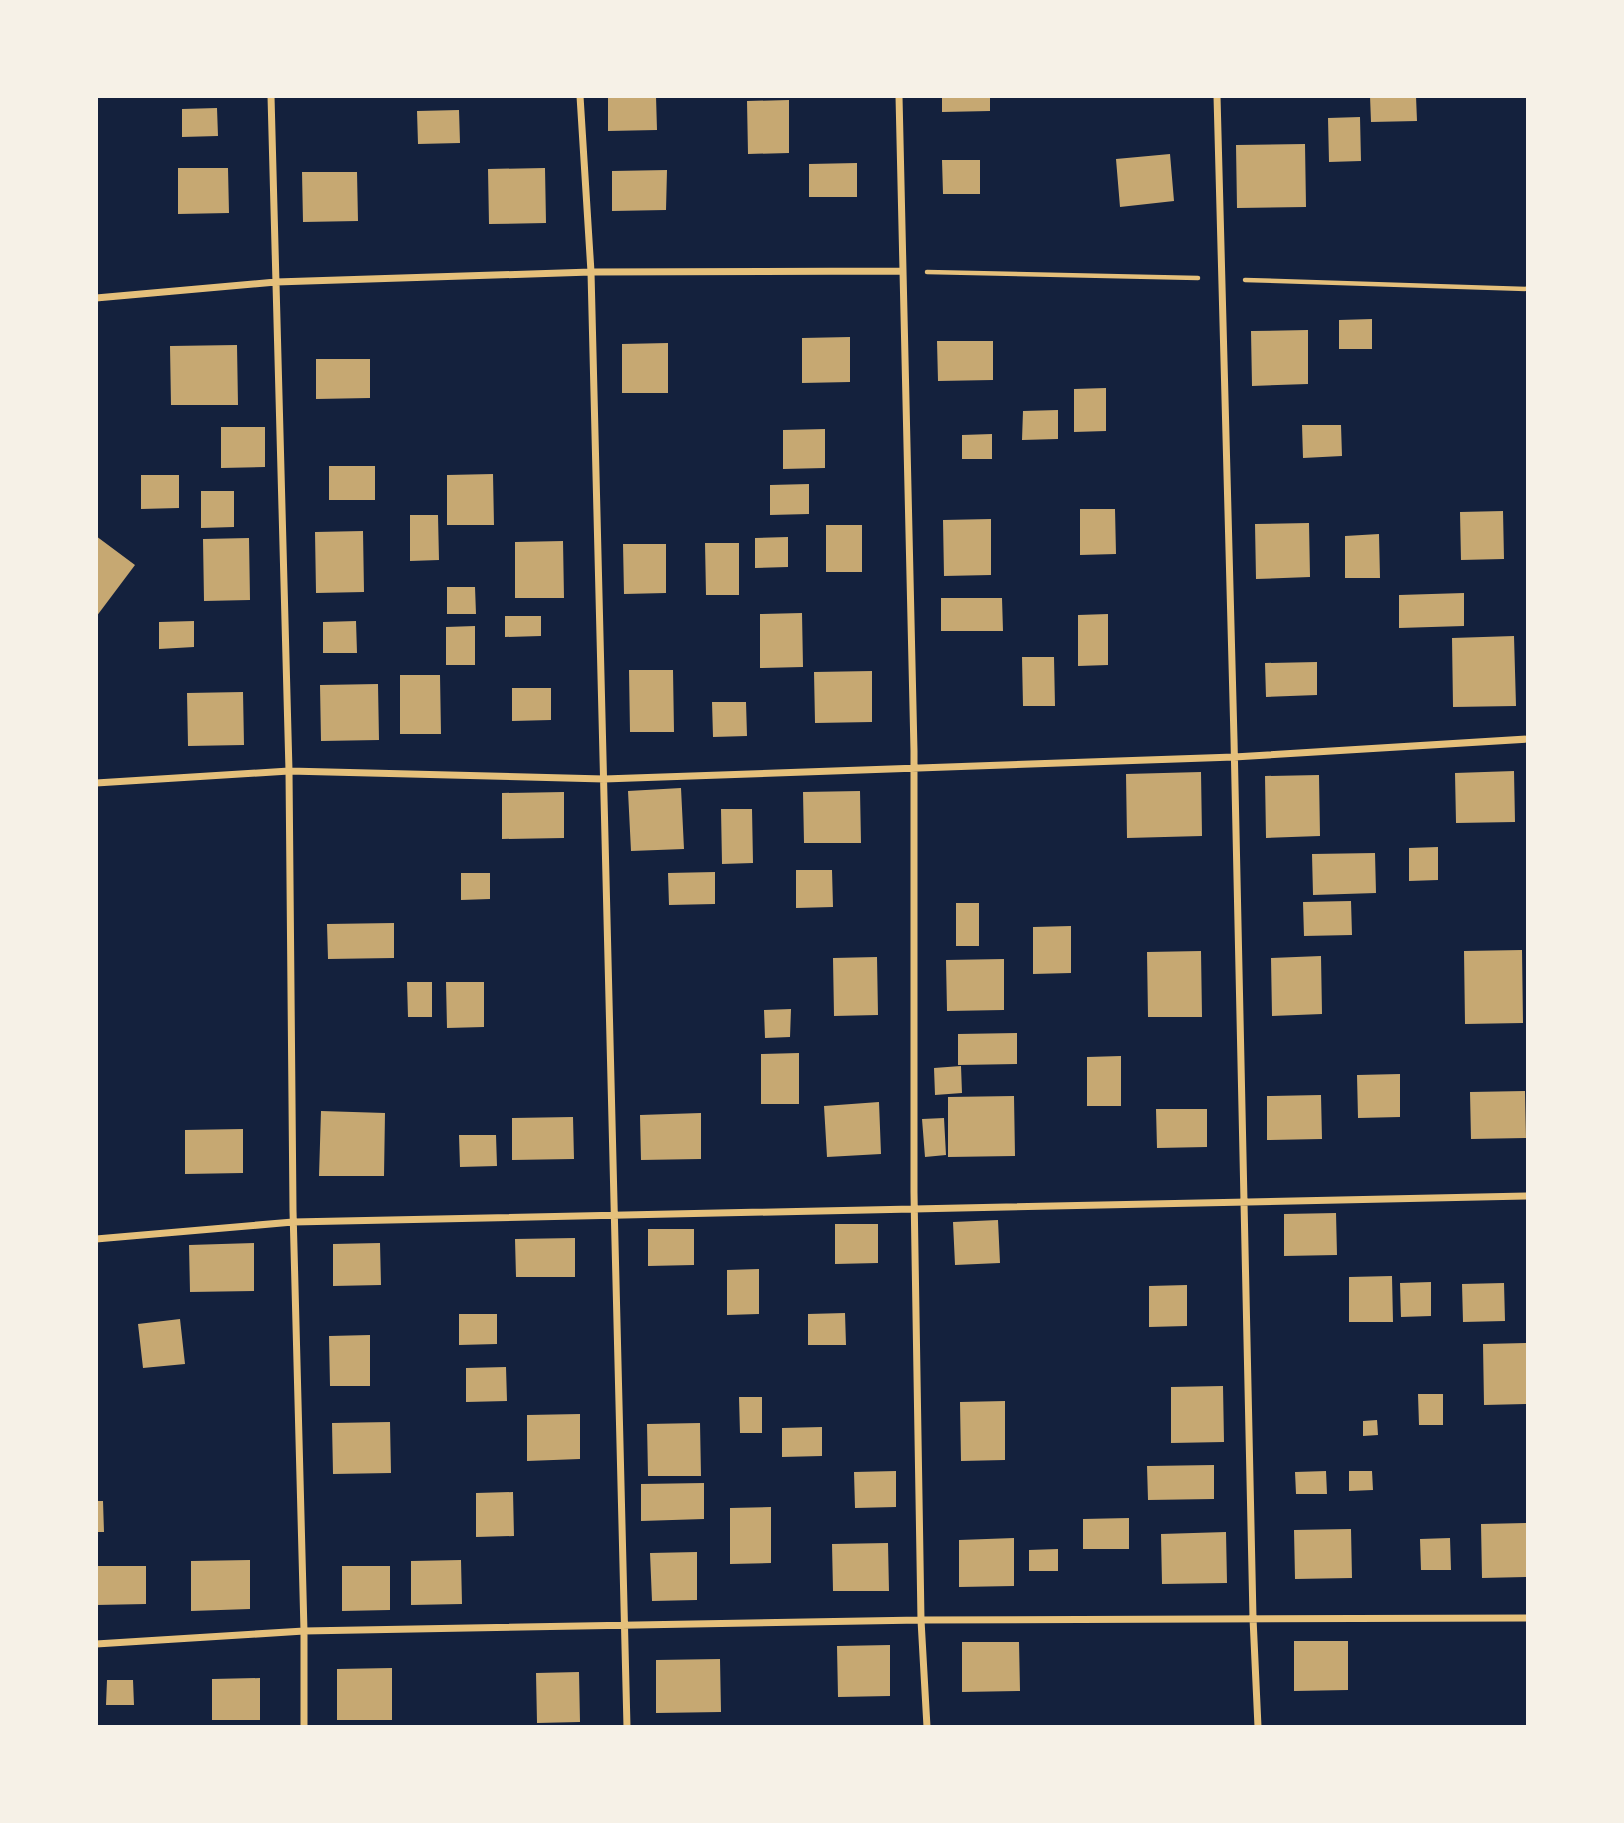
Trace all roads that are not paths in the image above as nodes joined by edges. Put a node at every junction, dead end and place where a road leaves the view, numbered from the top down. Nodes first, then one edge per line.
1 (271, 96) edge
2 (580, 96) edge
3 (899, 96) edge
4 (1217, 96) edge
5 (902, 271) junction
6 (591, 272) junction
7 (276, 282) junction
8 (96, 298) edge
9 (1528, 739) edge
10 (1234, 757) junction
11 (914, 766) junction
12 (289, 771) junction
13 (604, 779) junction
14 (96, 783) edge
15 (1528, 1196) edge
16 (1242, 1202) junction
17 (915, 1211) junction
18 (613, 1215) junction
19 (293, 1222) junction
20 (96, 1239) edge
21 (1253, 1618) junction
22 (1528, 1618) edge
23 (921, 1620) junction
24 (624, 1626) junction
25 (304, 1631) junction
26 (96, 1644) edge
27 (303, 1727) edge
28 (627, 1727) edge
29 (926, 1727) edge
30 (1258, 1727) edge

1 - 7 street
2 - 6 street
3 - 5 street
4 - 10 street
5 - 6 street
5 - 11 street
6 - 7 street
6 - 13 street
7 - 8 street
7 - 12 street
9 - 10 street
10 - 11 street
10 - 16 street
11 - 13 street
11 - 17 street
12 - 13 street
12 - 14 street
12 - 19 street
13 - 18 street
15 - 16 street
16 - 17 street
16 - 21 street
17 - 18 street
17 - 23 street
18 - 19 street
18 - 24 street
19 - 20 street
19 - 25 street
21 - 22 street
21 - 23 street
21 - 30 street
23 - 24 street
23 - 29 street
24 - 25 street
24 - 28 street
25 - 26 street
25 - 27 street

